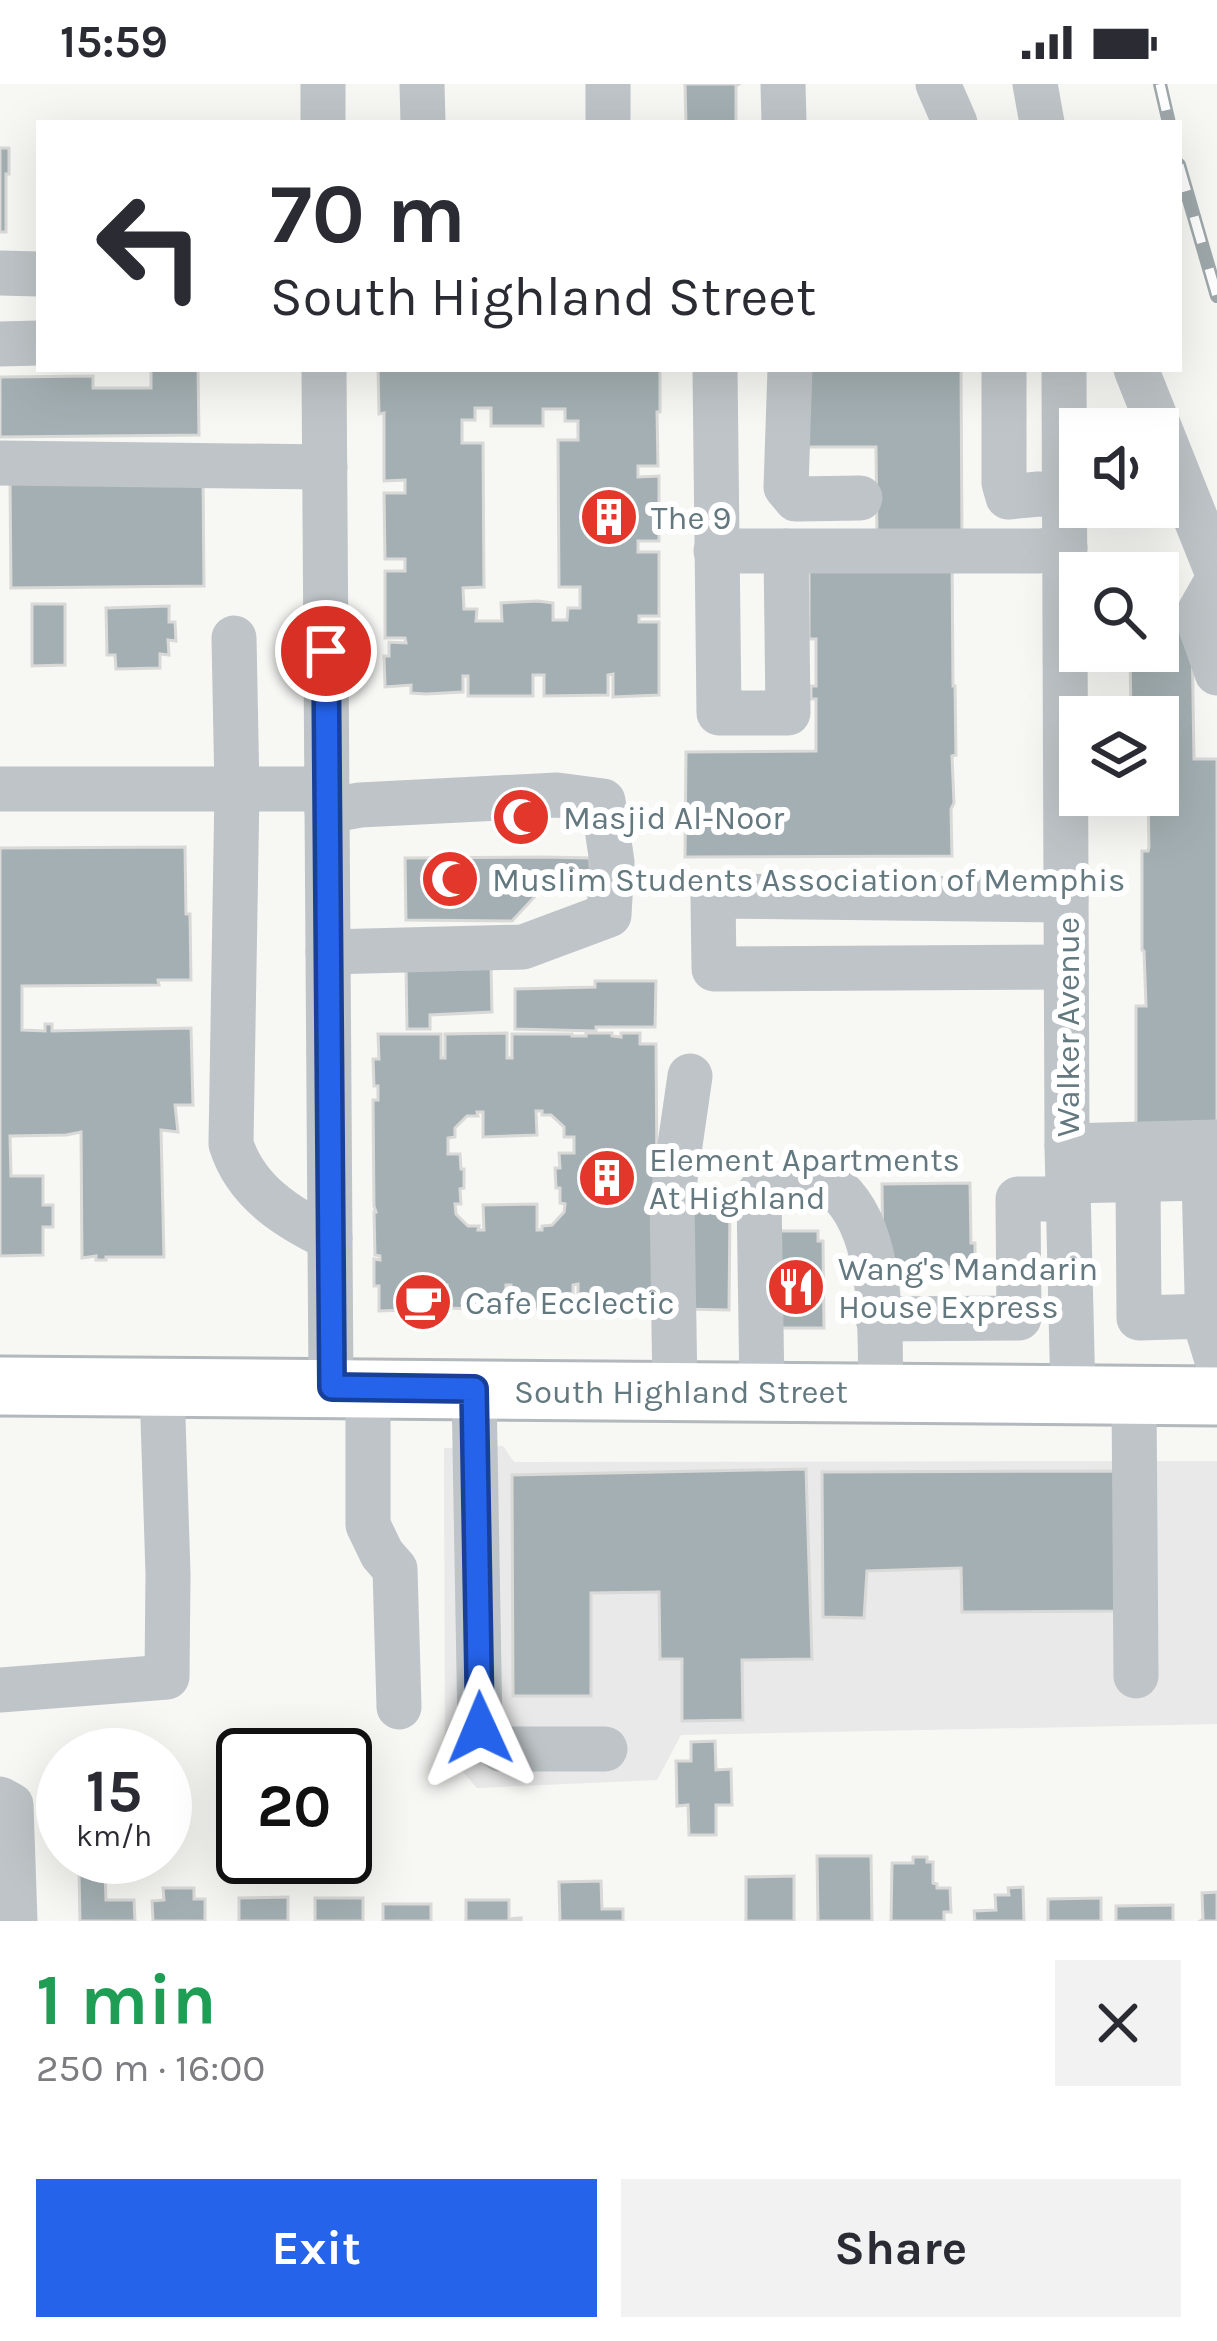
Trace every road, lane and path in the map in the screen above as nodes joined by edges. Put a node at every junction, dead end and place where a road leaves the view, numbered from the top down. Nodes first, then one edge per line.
1 (323, 84) edge
2 (422, 84) edge
3 (608, 84) edge
4 (783, 84) edge
5 (938, 84) edge
6 (1034, 84) edge
7 (323, 120) edge
8 (423, 120) edge
9 (608, 120) edge
10 (784, 120) edge
11 (954, 120) edge
12 (1041, 120) edge
13 (0, 273) edge
14 (36, 274) edge
15 (0, 344) edge
16 (36, 344) edge
17 (324, 372) edge
18 (715, 372) edge
19 (790, 372) edge
20 (1004, 372) edge
21 (1064, 372) edge
22 (1137, 372) edge
23 (1064, 408) edge
24 (0, 464) edge
25 (325, 467) junction
26 (1059, 495) edge
27 (860, 498) dead end
28 (1064, 528) edge
29 (1064, 548) junction
30 (716, 551) junction
31 (793, 551) junction
32 (1217, 577) edge
33 (234, 638) dead end
34 (1217, 673) edge
35 (0, 789) edge
36 (237, 790) junction
37 (327, 800) junction
38 (1066, 900) junction
39 (328, 952) junction
40 (1066, 968) junction
41 (690, 1076) dead end
42 (1217, 1142) edge
43 (1068, 1175) junction
44 (1138, 1180) junction
45 (331, 1238) junction
46 (1019, 1295) junction
47 (1071, 1295) junction
48 (1208, 1316) junction
49 (878, 1319) junction
50 (1217, 1360) edge
51 (0, 1386) edge
52 (162, 1387) junction
53 (350, 1387) junction
54 (474, 1389) junction
55 (674, 1392) junction
56 (762, 1392) junction
57 (881, 1392) junction
58 (1073, 1396) junction
59 (1217, 1396) edge
60 (1134, 1397) junction
61 (1136, 1676) dead end
62 (0, 1690) edge
63 (399, 1707) dead end
64 (604, 1749) dead end
65 (0, 1799) edge
66 (6, 1876) edge
67 (15, 1921) edge

1 - 7 street
2 - 8 street
3 - 9 street
4 - 10 street
5 - 11 street
6 - 12 street
13 - 14 street
15 - 16 street
17 - 25 street
18 - 30 street
19 - 27 street
20 - 26 street
21 - 23 street, Walker Avenue
22 - 32 street
24 - 25 street
25 - 37 street
28 - 29 street, Walker Avenue
29 - 31 street
29 - 38 street, Walker Avenue
30 - 31 street
30 - 31 street
32 - 34 street
33 - 36 street
35 - 36 street
36 - 37 street
36 - 45 street
37 - 39 street
37 - 39 street
38 - 40 street, Walker Avenue
38 - 40 street
39 - 45 street
40 - 43 street, Walker Avenue
41 - 55 street
42 - 43 street
43 - 44 street
43 - 46 street
43 - 47 street, Walker Avenue
44 - 48 street
44 - 48 street
45 - 53 street
46 - 47 street
46 - 49 street
47 - 58 street, Walker Avenue
48 - 50 street
49 - 56 street
49 - 57 street
51 - 52 main road, South Highland Street
52 - 53 main road, South Highland Street
52 - 62 street
53 - 54 main road, South Highland Street
53 - 63 street
54 - 55 main road, South Highland Street
54 - 64 street
55 - 56 main road, South Highland Street
56 - 57 main road, South Highland Street
57 - 58 main road, South Highland Street
58 - 60 main road, South Highland Street
59 - 60 main road, South Highland Street
60 - 61 street
65 - 66 street
66 - 67 street

